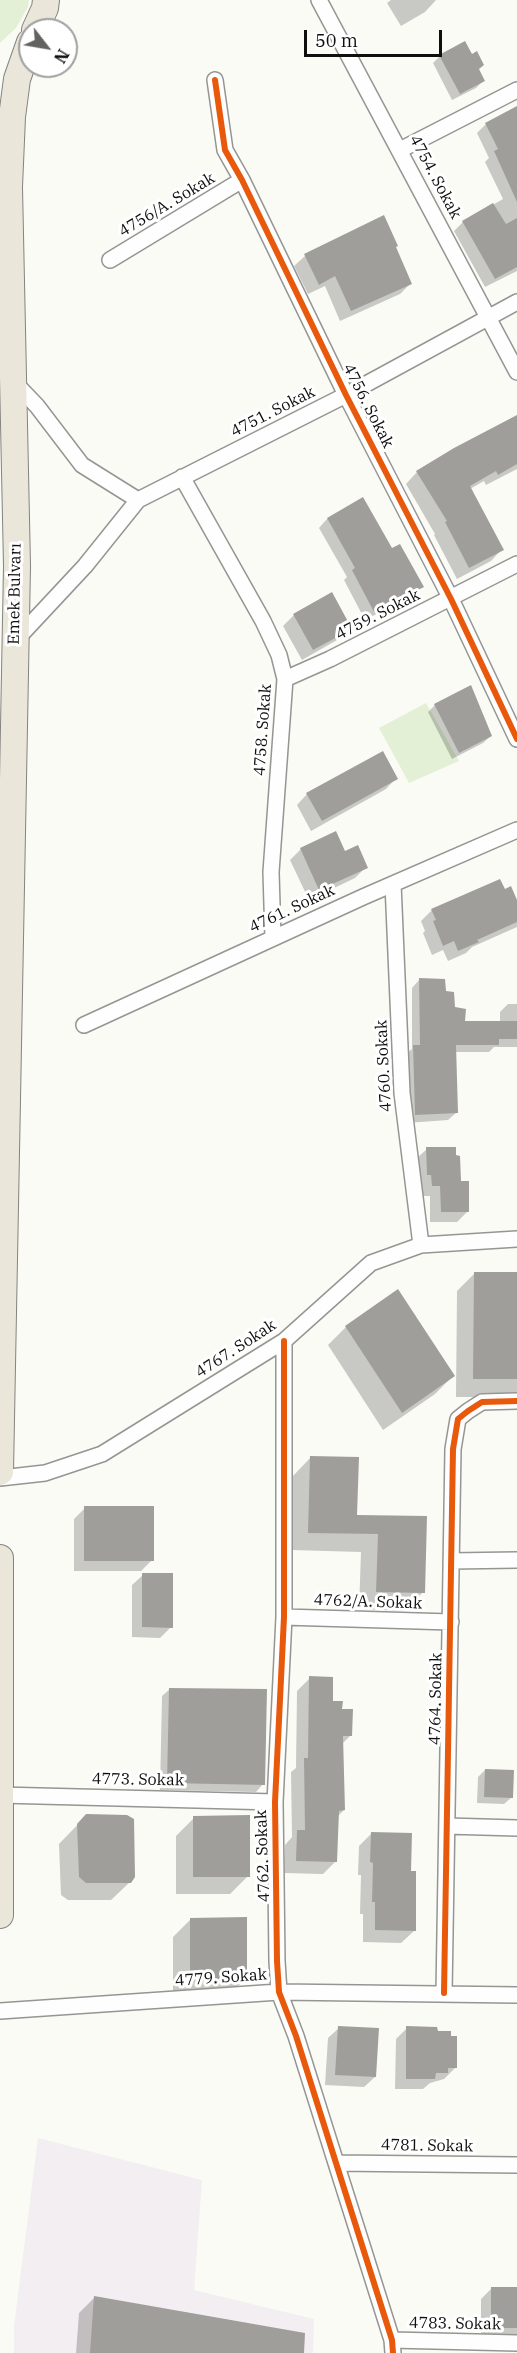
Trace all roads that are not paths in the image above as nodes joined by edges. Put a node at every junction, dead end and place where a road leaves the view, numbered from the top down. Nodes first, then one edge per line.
1 (46, 0) edge
2 (322, 1) edge
3 (40, 18) edge
4 (18, 51) edge
5 (0, 64) edge
6 (18, 76) edge
7 (215, 80) dead end
8 (517, 90) edge
9 (400, 150) junction
10 (242, 180) junction
11 (110, 260) dead end
12 (517, 302) edge
13 (489, 317) junction
14 (517, 372) edge
15 (13, 381) junction
16 (346, 395) junction
17 (182, 477) junction
18 (138, 500) junction
19 (517, 564) edge
20 (451, 598) junction
21 (15, 641) junction
22 (285, 679) junction
23 (517, 739) edge
24 (517, 830) edge
25 (393, 884) junction
26 (273, 938) junction
27 (84, 1025) dead end
28 (517, 1239) edge
29 (421, 1245) junction
30 (284, 1341) junction
31 (517, 1401) edge
32 (0, 1472) edge
33 (0, 1478) edge
34 (0, 1558) edge
35 (517, 1560) edge
36 (451, 1561) junction
37 (284, 1617) junction
38 (451, 1622) junction
39 (0, 1795) edge
40 (275, 1802) junction
41 (447, 1826) junction
42 (517, 1828) edge
43 (0, 1915) edge
44 (279, 1992) junction
45 (444, 1993) junction
46 (517, 1995) edge
47 (0, 2011) edge
48 (336, 2163) junction
49 (517, 2165) edge
50 (517, 2343) edge
51 (393, 2347) edge

1 - 3 highway
2 - 9 street, 4754. Sokak
4 - 5 highway
6 - 15 highway, Emek Bulvarı
7 - 10 street, 4756. Sokak
8 - 9 street
9 - 13 street, 4754. Sokak
10 - 11 street, 4756/A. Sokak
10 - 16 street, 4756. Sokak
12 - 13 street, 4751. Sokak
13 - 14 street, 4754. Sokak
13 - 16 street, 4751. Sokak
15 - 18 street
15 - 21 highway, Emek Bulvarı
16 - 17 street, 4751. Sokak
16 - 20 street, 4756. Sokak
17 - 18 street, 4751. Sokak
17 - 22 street, 4758. Sokak
18 - 21 street
19 - 20 street, 4759. Sokak
20 - 22 street, 4759. Sokak
20 - 23 street, 4756. Sokak
21 - 32 highway, Emek Bulvarı
22 - 26 street, 4758. Sokak
24 - 25 street, 4761. Sokak
25 - 26 street, 4761. Sokak
25 - 29 street, 4760. Sokak
26 - 27 street, 4761. Sokak
28 - 29 street, 4767. Sokak
29 - 30 street, 4767. Sokak
30 - 33 street, 4767. Sokak
30 - 37 street, 4762. Sokak
31 - 36 street, 4764. Sokak
34 - 39 highway
35 - 36 street
36 - 38 street, 4764. Sokak
37 - 38 street, 4762/A. Sokak
37 - 40 street, 4762. Sokak
38 - 41 street, 4764. Sokak
39 - 40 street, 4773. Sokak
39 - 43 highway
40 - 44 street, 4762. Sokak
41 - 42 street
41 - 45 street, 4764. Sokak
44 - 45 street, 4779. Sokak
44 - 47 street, 4779. Sokak
44 - 48 street, 4762. Sokak
45 - 46 street, 4779. Sokak
48 - 49 street, 4781. Sokak
48 - 51 street, 4762. Sokak
50 - 51 street, 4783. Sokak

